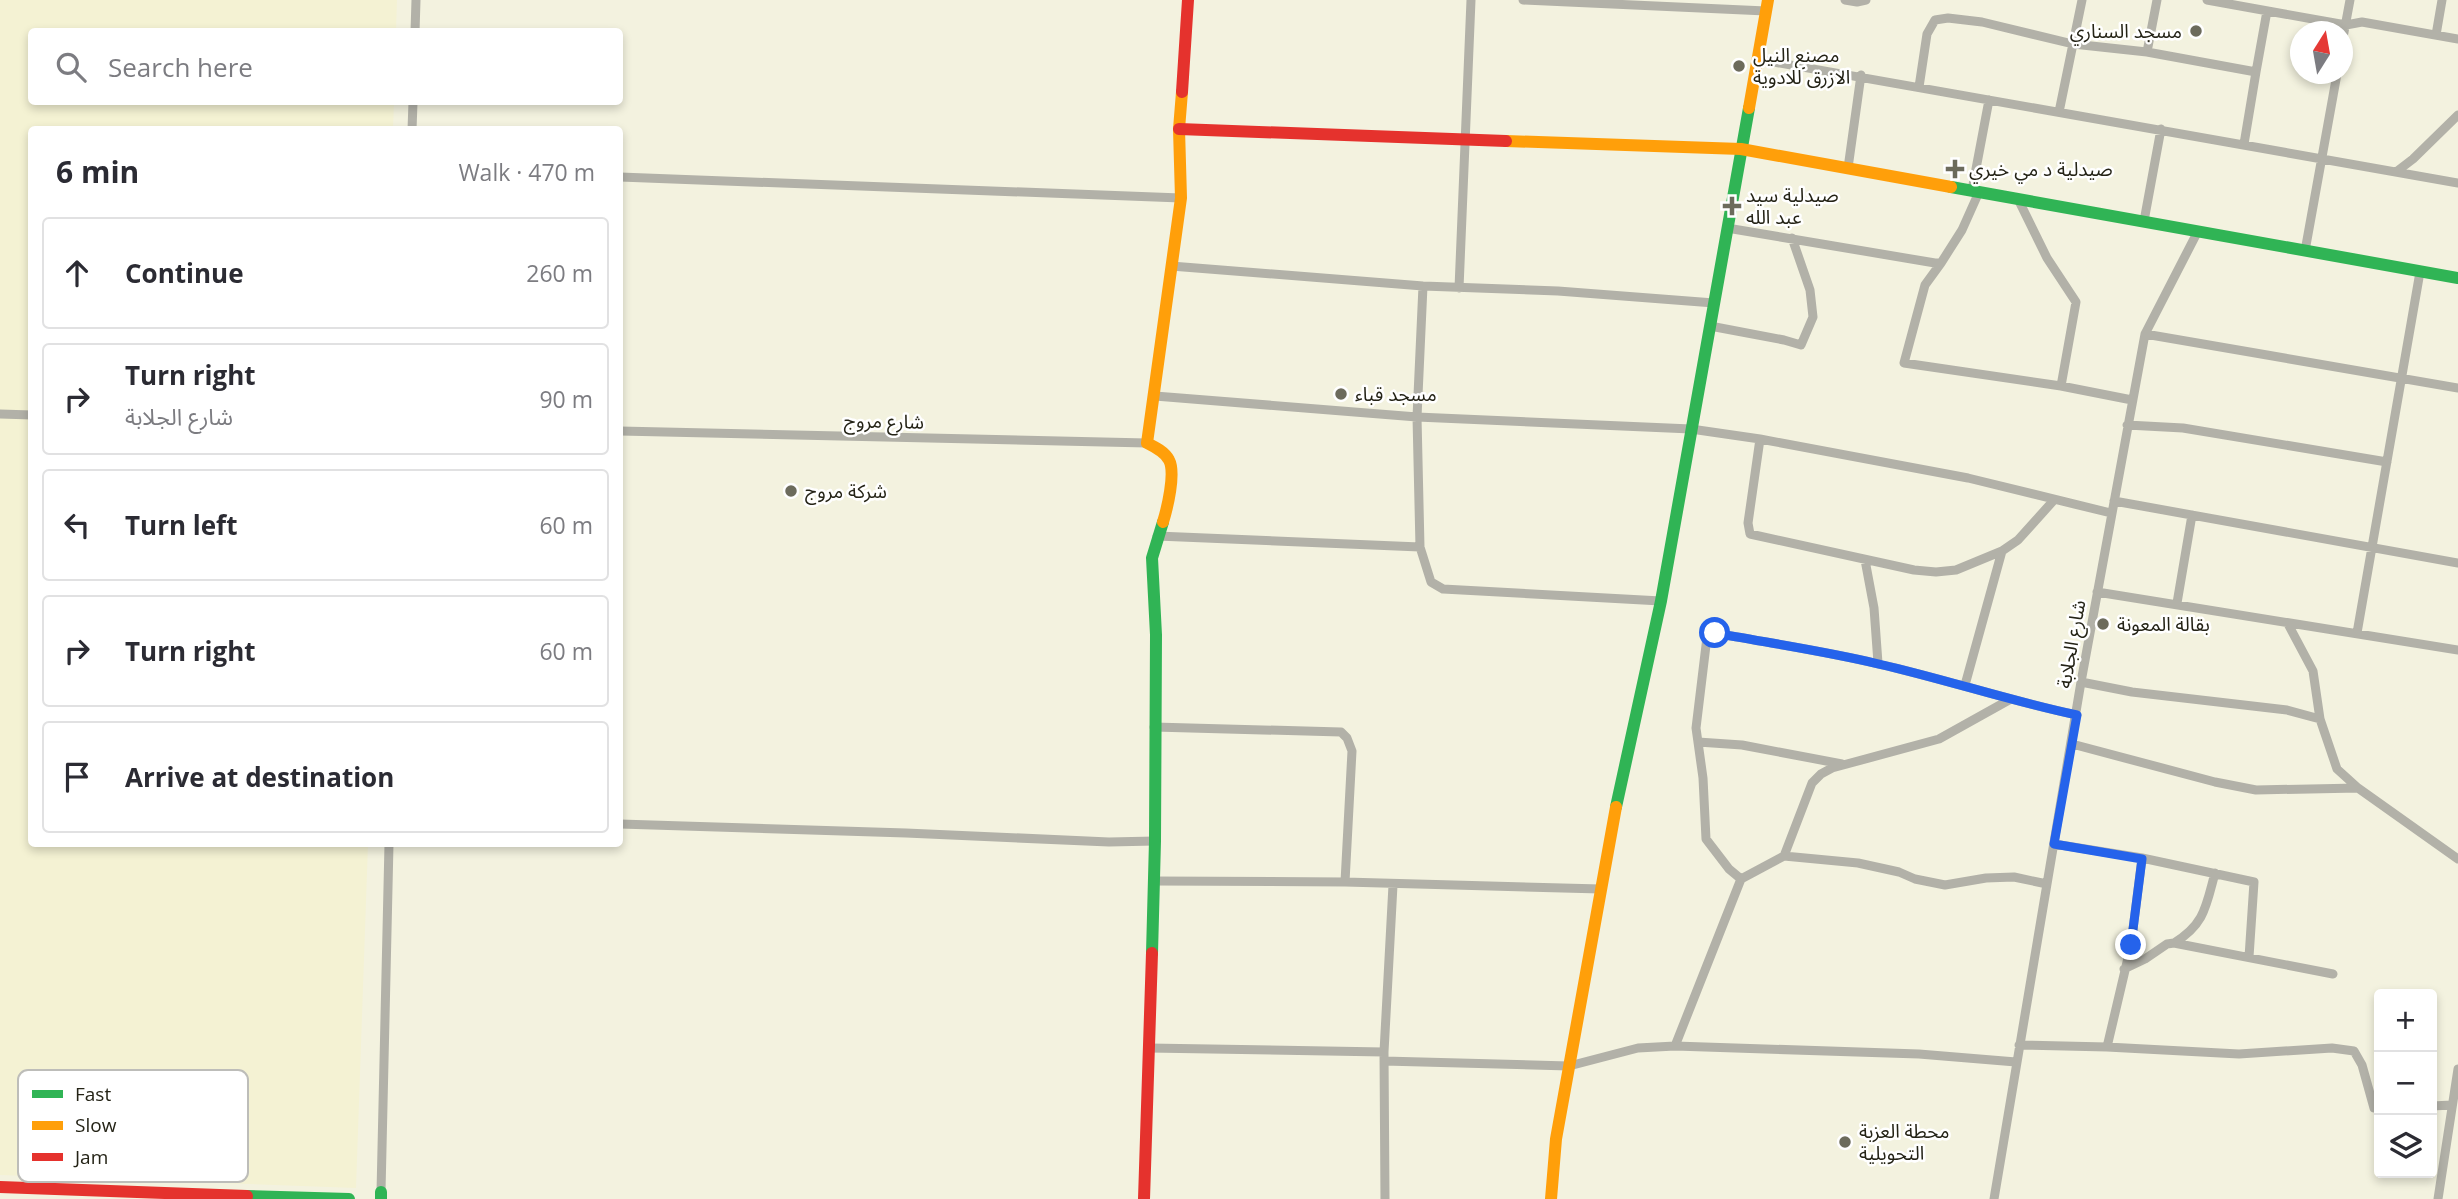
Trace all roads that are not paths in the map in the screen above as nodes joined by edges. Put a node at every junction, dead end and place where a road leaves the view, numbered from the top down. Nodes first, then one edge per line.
1 (416, 0) edge
2 (1188, 0) edge
3 (1471, 0) edge
4 (1523, 0) edge
5 (1845, 0) edge
6 (1866, 0) edge
7 (2082, 0) edge
8 (2157, 0) edge
9 (2207, 0) edge
10 (2350, 0) edge
11 (2442, 0) edge
12 (1767, 5) edge
13 (2267, 11) junction
14 (2323, 21) edge
15 (2347, 21) edge
16 (2353, 24) edge
17 (415, 28) edge
18 (2436, 35) junction
19 (2458, 39) edge
20 (2073, 44) junction
21 (2147, 52) junction
22 (1757, 59) junction
23 (2256, 72) junction
24 (1861, 75) junction
25 (2335, 84) edge
26 (1919, 87) junction
27 (1989, 100) junction
28 (413, 105) edge
29 (2059, 112) junction
30 (2458, 115) edge
31 (412, 126) edge
32 (1179, 129) junction
33 (2161, 130) junction
34 (1464, 139) junction
35 (2244, 144) junction
36 (1741, 149) junction
37 (2322, 158) junction
38 (1848, 167) junction
39 (2396, 172) junction
40 (623, 177) edge
41 (2458, 183) edge
42 (1975, 191) junction
43 (1181, 198) junction
44 (2018, 199) junction
45 (2144, 221) junction
46 (1727, 228) junction
47 (2198, 231) junction
48 (1792, 238) junction
49 (2305, 251) junction
50 (1941, 263) junction
51 (1171, 267) junction
52 (2420, 272) junction
53 (2458, 278) edge
54 (1423, 286) junction
55 (1459, 288) junction
56 (1714, 303) junction
57 (1710, 326) junction
58 (2145, 334) junction
59 (2401, 378) junction
60 (2062, 386) junction
61 (2458, 388) edge
62 (1155, 396) junction
63 (2132, 400) junction
64 (0, 414) edge
65 (28, 415) edge
66 (1417, 417) junction
67 (2127, 425) junction
68 (1691, 429) junction
69 (623, 431) edge
70 (1760, 439) junction
71 (1147, 443) junction
72 (2386, 462) junction
73 (2054, 500) junction
74 (2113, 501) junction
75 (2111, 513) junction
76 (2192, 516) junction
77 (1157, 536) junction
78 (2372, 546) junction
79 (1420, 547) junction
80 (2001, 551) junction
81 (1865, 561) junction
82 (2458, 563) edge
83 (2097, 592) junction
84 (1661, 601) junction
85 (2177, 603) junction
86 (2288, 624) junction
87 (2357, 633) junction
88 (2458, 650) edge
89 (1878, 663) junction
90 (2081, 682) junction
91 (1965, 685) junction
92 (2009, 700) junction
93 (2077, 715) junction
94 (2320, 719) junction
95 (1154, 727) junction
96 (1698, 742) junction
97 (2071, 744) junction
98 (1847, 765) junction
99 (2358, 788) junction
100 (623, 824) edge
101 (1155, 841) junction
102 (2054, 844) junction
103 (389, 847) edge
104 (1784, 856) junction
105 (2142, 859) junction
106 (2458, 859) edge
107 (2215, 873) junction
108 (1741, 879) junction
109 (1154, 881) junction
110 (1345, 883) junction
111 (1393, 884) junction
112 (2047, 884) junction
113 (1601, 889) junction
114 (2174, 943) junction
115 (2249, 957) junction
116 (2124, 968) junction
117 (2333, 974) dead end
118 (2019, 1045) junction
119 (1675, 1046) junction
120 (2106, 1047) junction
121 (1149, 1048) junction
122 (1384, 1057) junction
123 (2016, 1062) junction
124 (1569, 1066) junction
125 (2458, 1069) edge
126 (2452, 1105) junction
127 (2437, 1106) edge
128 (2374, 1108) edge
129 (0, 1186) edge
130 (381, 1195) edge
131 (349, 1199) edge
132 (1144, 1199) edge
133 (1385, 1199) edge
134 (1551, 1199) edge
135 (1994, 1199) edge
136 (2438, 1199) edge

1 - 17 street
2 - 32 street
3 - 34 street
4 - 12 street
5 - 6 street
7 - 20 street
8 - 21 street
9 - 13 street
10 - 15 street
11 - 18 street
12 - 22 street
13 - 14 street
13 - 23 street
16 - 18 street
18 - 19 street
20 - 21 street
20 - 26 street
20 - 29 street
21 - 23 street
22 - 24 street
22 - 36 street
23 - 35 street
24 - 26 street
24 - 38 street
25 - 37 street
26 - 27 street
27 - 29 street
27 - 42 street
28 - 31 street
29 - 33 street
30 - 39 street
32 - 34 street
32 - 43 street
33 - 35 street
33 - 45 street
34 - 36 street
34 - 55 street
35 - 37 street
36 - 38 street
36 - 46 street
37 - 39 street
37 - 49 street
38 - 42 street
39 - 41 street
40 - 43 street
42 - 44 street
42 - 50 street
43 - 51 street
44 - 45 street
44 - 60 street
45 - 47 street
46 - 48 street
46 - 56 street
47 - 49 street
47 - 58 street, شارع الجلابة
48 - 50 street
48 - 57 street
49 - 52 street
50 - 60 street
51 - 54 street
51 - 62 street
52 - 53 street
52 - 59 street
54 - 55 street
54 - 66 street
55 - 56 street
56 - 57 street
57 - 68 street
58 - 59 street
58 - 63 street, شارع الجلابة
59 - 61 street
59 - 72 street
60 - 63 street
62 - 66 street
62 - 71 street
63 - 67 street, شارع الجلابة
64 - 65 street
66 - 68 street
66 - 79 street
67 - 72 street
67 - 74 street, شارع الجلابة
68 - 70 street
68 - 84 street
69 - 71 street, شارع مروج
70 - 73 street
70 - 81 street
71 - 77 street
72 - 78 street
73 - 75 street
73 - 80 street
74 - 75 street, شارع الجلابة
74 - 76 street
75 - 83 street, شارع الجلابة
76 - 78 street
76 - 85 street
77 - 79 street
77 - 95 street
78 - 82 street
78 - 87 street
79 - 84 street
80 - 81 street
80 - 91 street
81 - 89 street
83 - 85 street
83 - 90 street, شارع الجلابة
84 - 113 street
85 - 86 street
86 - 87 street
86 - 94 street
87 - 88 street
89 - 91 street
89 - 96 street
90 - 93 street, شارع الجلابة
90 - 94 street
91 - 92 street
92 - 93 street
92 - 98 street
93 - 97 street, شارع الجلابة
94 - 99 street
95 - 101 street
95 - 110 street
96 - 98 street
96 - 108 street
97 - 99 street
97 - 102 street, شارع الجلابة
98 - 104 street
99 - 106 street
100 - 101 street
101 - 109 street
102 - 105 street
102 - 112 street, شارع الجلابة
103 - 130 street
104 - 108 street
104 - 112 street
105 - 107 street
105 - 116 street
107 - 114 street
107 - 115 street
108 - 119 street
109 - 110 street
109 - 121 street
110 - 111 street
111 - 113 street
111 - 122 street
112 - 118 street, شارع الجلابة
113 - 124 street
114 - 115 street
114 - 116 street
115 - 117 street
116 - 120 street
118 - 120 street
118 - 123 street, شارع الجلابة
119 - 123 street
119 - 124 street
120 - 128 street
121 - 122 street
121 - 132 street
122 - 124 street
122 - 133 street
123 - 135 street, شارع الجلابة
124 - 134 street
125 - 126 street
126 - 127 street
126 - 136 street
129 - 131 street

